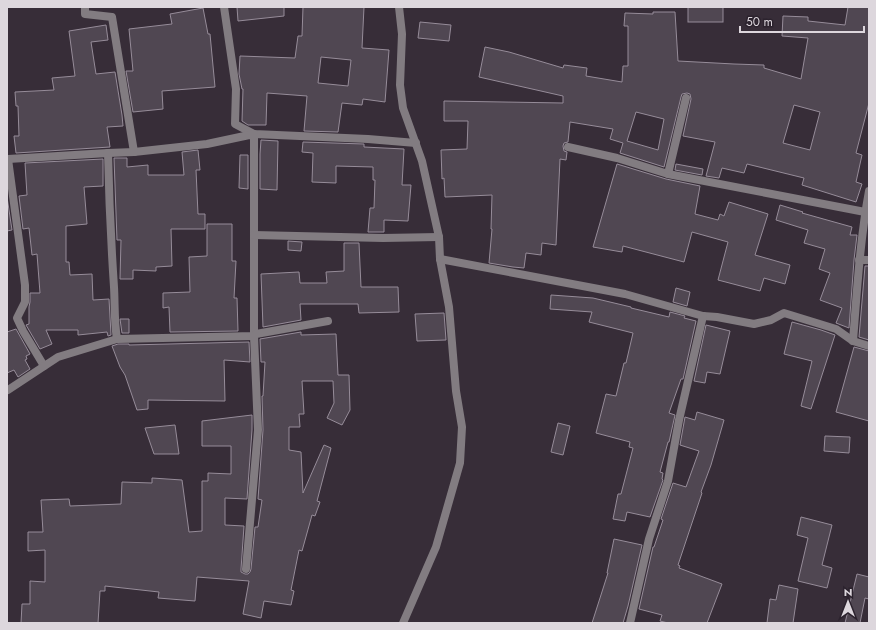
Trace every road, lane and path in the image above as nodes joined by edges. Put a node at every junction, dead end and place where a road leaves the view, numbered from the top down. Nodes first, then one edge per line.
1 (85, 7) edge
2 (224, 7) edge
3 (399, 7) edge
4 (686, 98) dead end
5 (254, 134) junction
6 (416, 143) junction
7 (568, 147) dead end
8 (134, 152) junction
9 (108, 153) junction
10 (668, 174) junction
11 (869, 191) edge
12 (865, 212) junction
13 (254, 235) junction
14 (440, 237) junction
15 (440, 259) junction
16 (859, 260) junction
17 (869, 260) edge
18 (702, 316) junction
19 (328, 320) dead end
20 (254, 336) junction
21 (117, 339) junction
22 (853, 341) junction
23 (869, 346) edge
24 (44, 366) junction
25 (8, 390) edge
26 (246, 569) dead end
27 (403, 623) edge
28 (630, 623) edge

1 - 8 street
2 - 5 street
3 - 6 street
4 - 10 street
5 - 6 street
5 - 8 street
5 - 13 street
6 - 14 street
7 - 10 street
8 - 9 street
9 - 21 street
9 - 24 street
10 - 12 street
11 - 12 street
12 - 16 street
13 - 14 street
13 - 20 street
14 - 15 street
15 - 18 street
15 - 27 street
16 - 17 street
16 - 22 street
18 - 22 street
18 - 28 street
19 - 20 street
20 - 21 street
20 - 26 street
21 - 24 street
22 - 23 street
24 - 25 street

